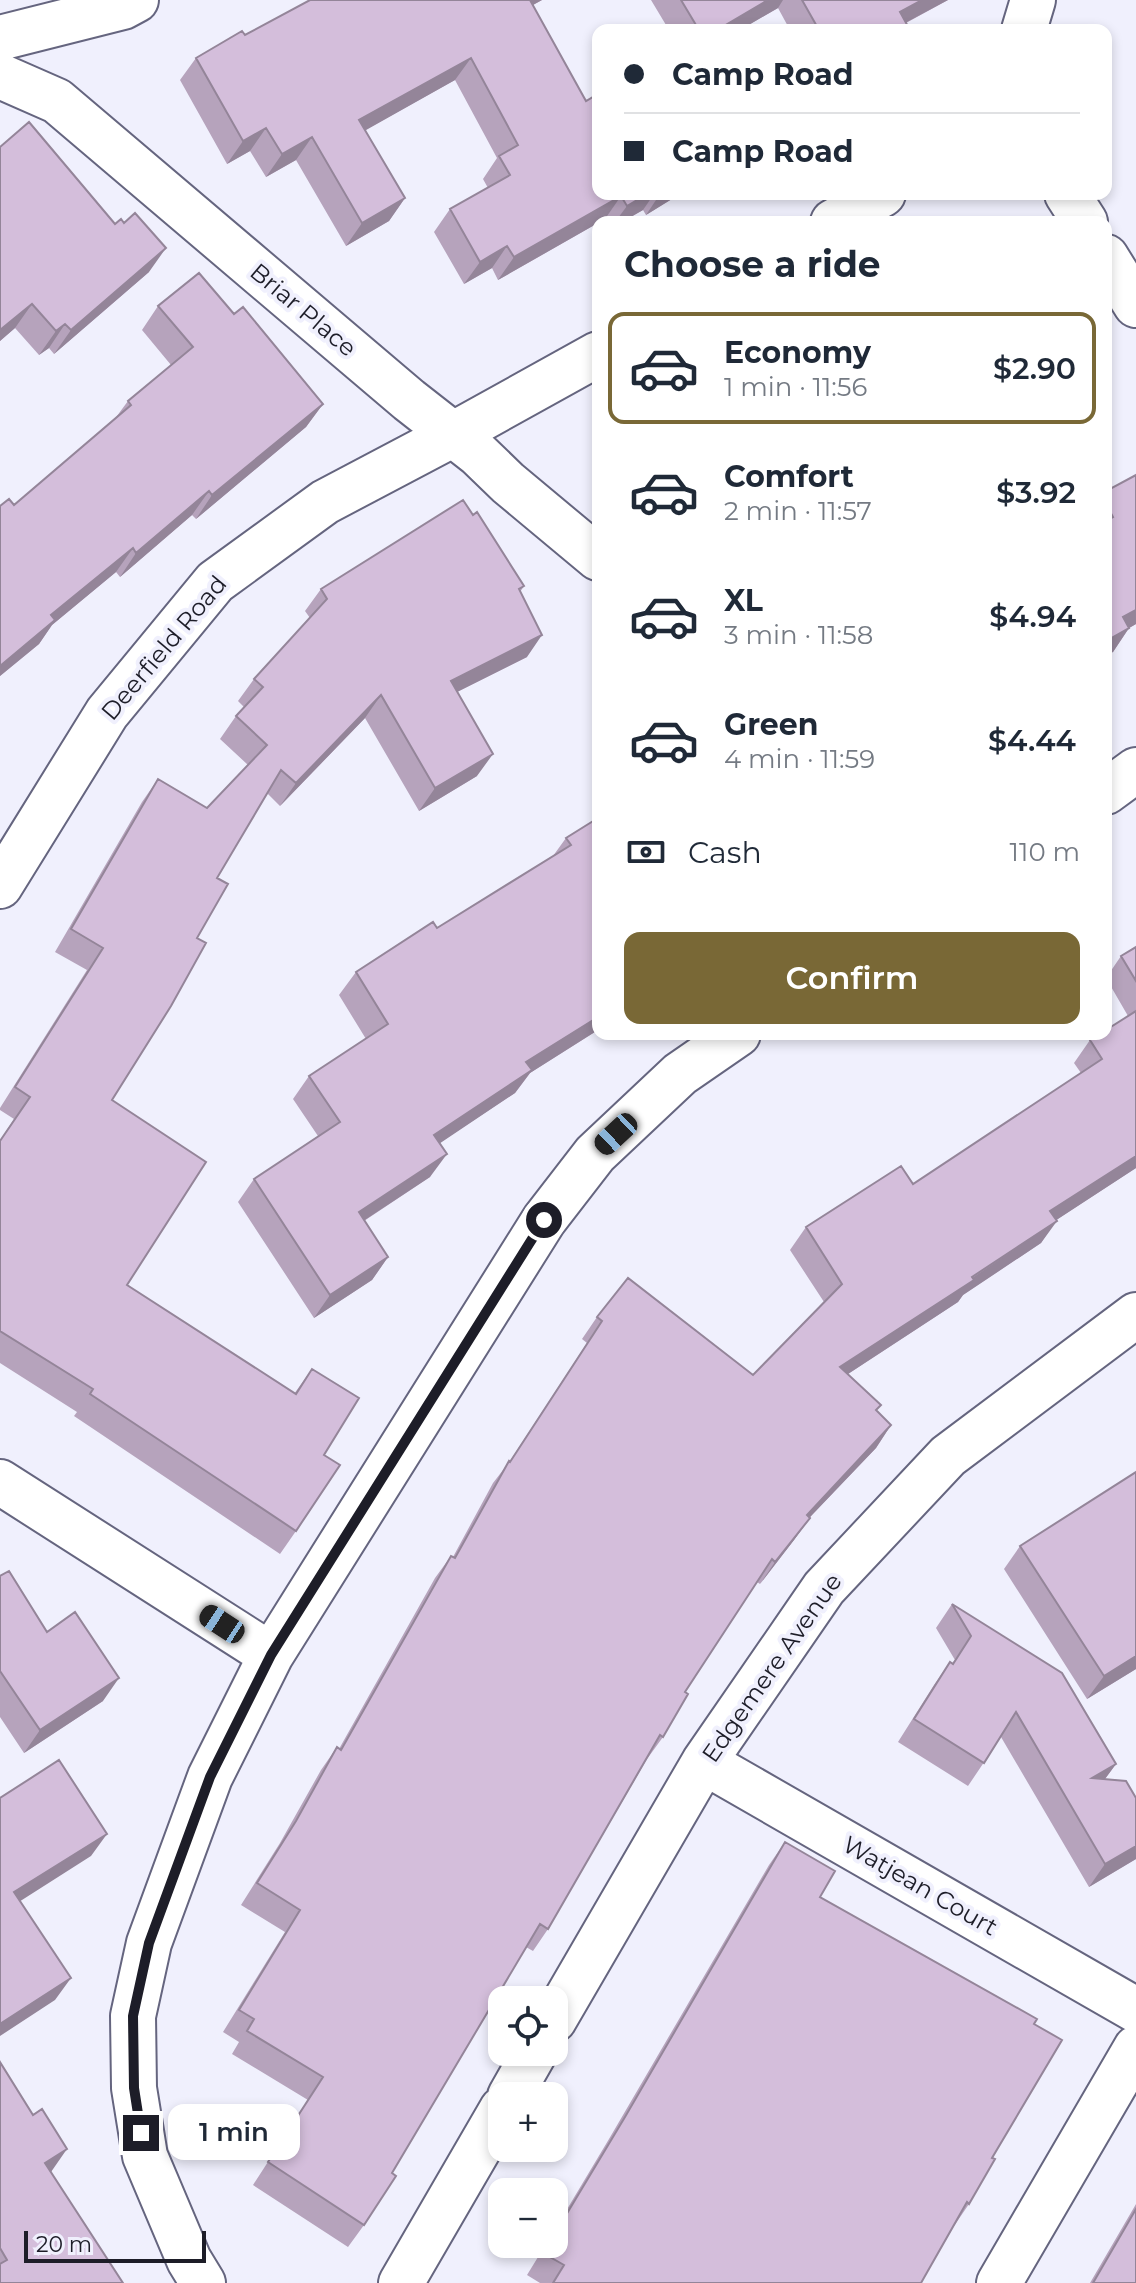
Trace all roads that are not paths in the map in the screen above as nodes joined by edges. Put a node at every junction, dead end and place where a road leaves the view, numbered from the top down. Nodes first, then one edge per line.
1 (136, 0) edge
2 (1033, 0) edge
3 (1026, 24) edge
4 (0, 38) edge
5 (0, 76) edge
6 (872, 200) edge
7 (844, 216) edge
8 (1112, 267) edge
9 (1136, 305) edge
10 (592, 357) edge
11 (452, 435) junction
12 (592, 553) edge
13 (1136, 770) edge
14 (1112, 788) edge
15 (0, 886) edge
16 (729, 1040) edge
17 (1136, 1315) edge
18 (0, 1482) edge
19 (271, 1655) junction
20 (704, 1762) junction
21 (568, 1996) edge
22 (1136, 2010) edge
23 (1136, 2048) edge
24 (488, 2133) edge
25 (201, 2275) edge
26 (401, 2283) edge
27 (999, 2283) edge

1 - 4 street
2 - 3 street
5 - 11 street, Briar Place
6 - 7 street
8 - 9 street
10 - 11 street, Deerfield Road
11 - 12 street, Briar Place
11 - 15 street, Deerfield Road
13 - 14 street
16 - 19 street
17 - 20 street, Edgemere Avenue
18 - 19 street
19 - 25 street
20 - 21 street, Edgemere Avenue
20 - 22 street, Watjean Court
23 - 27 street
24 - 26 street

